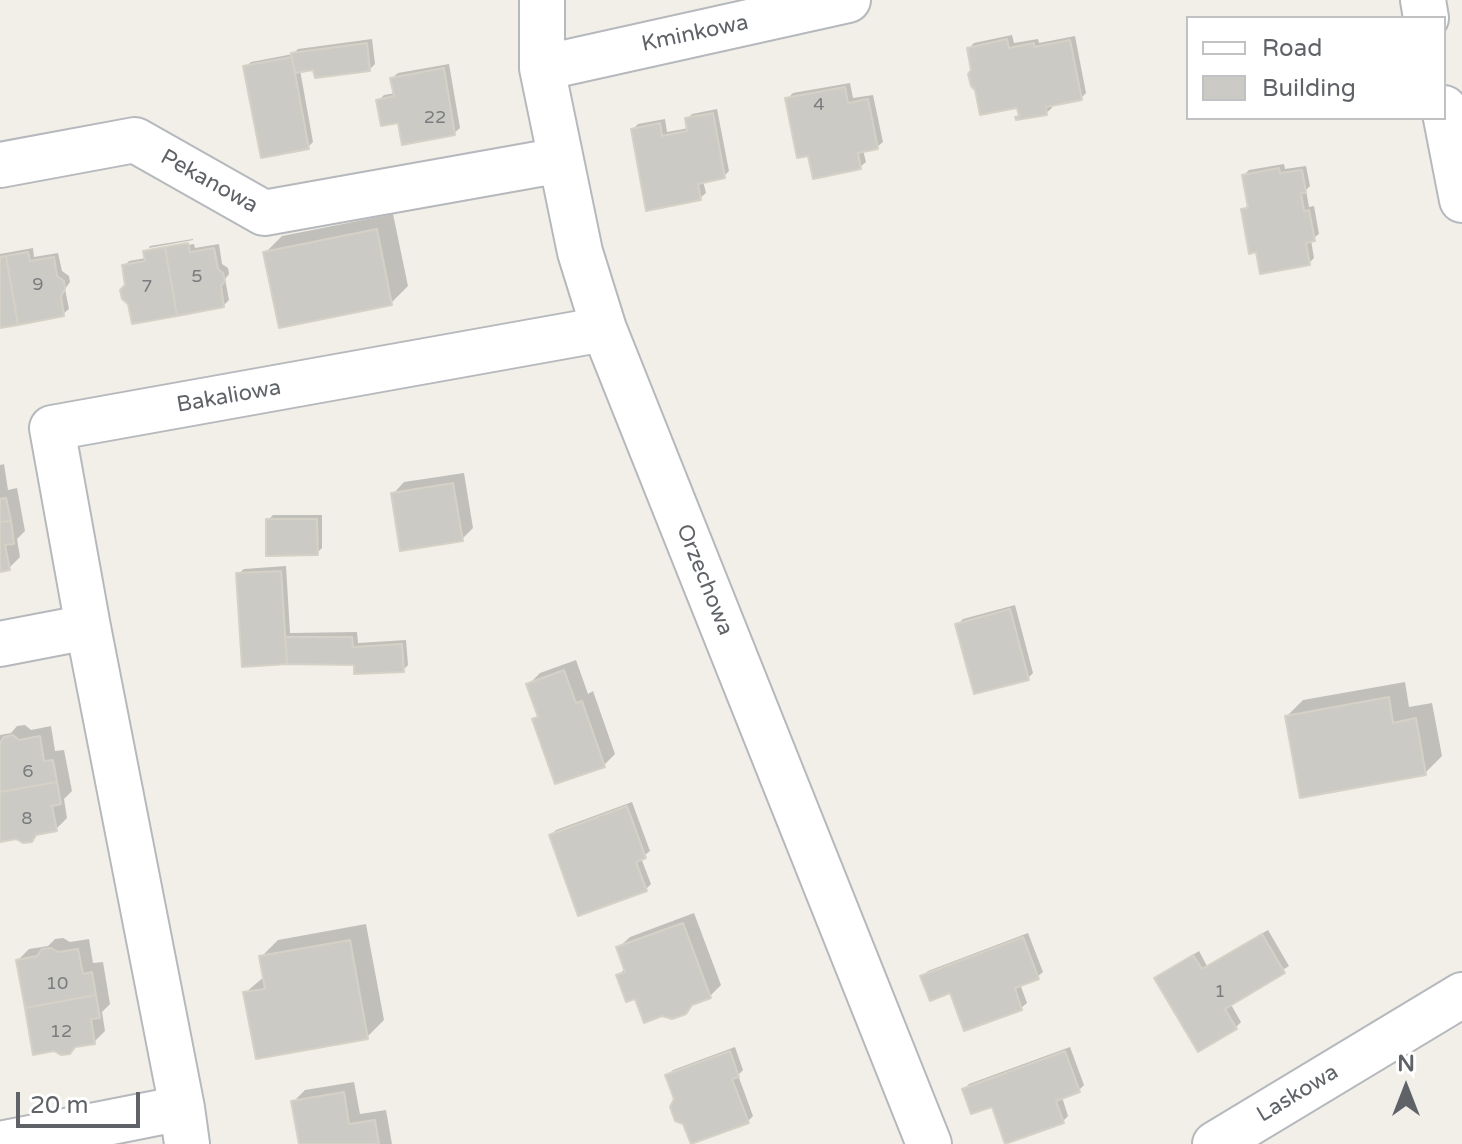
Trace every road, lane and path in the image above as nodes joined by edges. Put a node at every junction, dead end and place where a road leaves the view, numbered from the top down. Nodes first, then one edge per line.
1 (542, 0) edge
2 (848, 0) edge
3 (542, 68) junction
4 (1446, 118) edge
5 (561, 160) junction
6 (0, 165) edge
7 (1462, 200) edge
8 (604, 329) junction
9 (88, 627) junction
10 (0, 644) edge
11 (1462, 995) edge
12 (184, 1126) edge
13 (0, 1144) edge
14 (929, 1144) edge
15 (1215, 1144) edge

1 - 3 street, Orzechowa
2 - 3 street, Kminkowa
3 - 5 street, Orzechowa
4 - 7 street
5 - 6 street, Pekanowa
5 - 8 street, Orzechowa
8 - 9 street, Bakaliowa
8 - 14 street, Orzechowa
9 - 10 street
9 - 12 street, Bakaliowa
11 - 15 street, Laskowa
12 - 13 street

